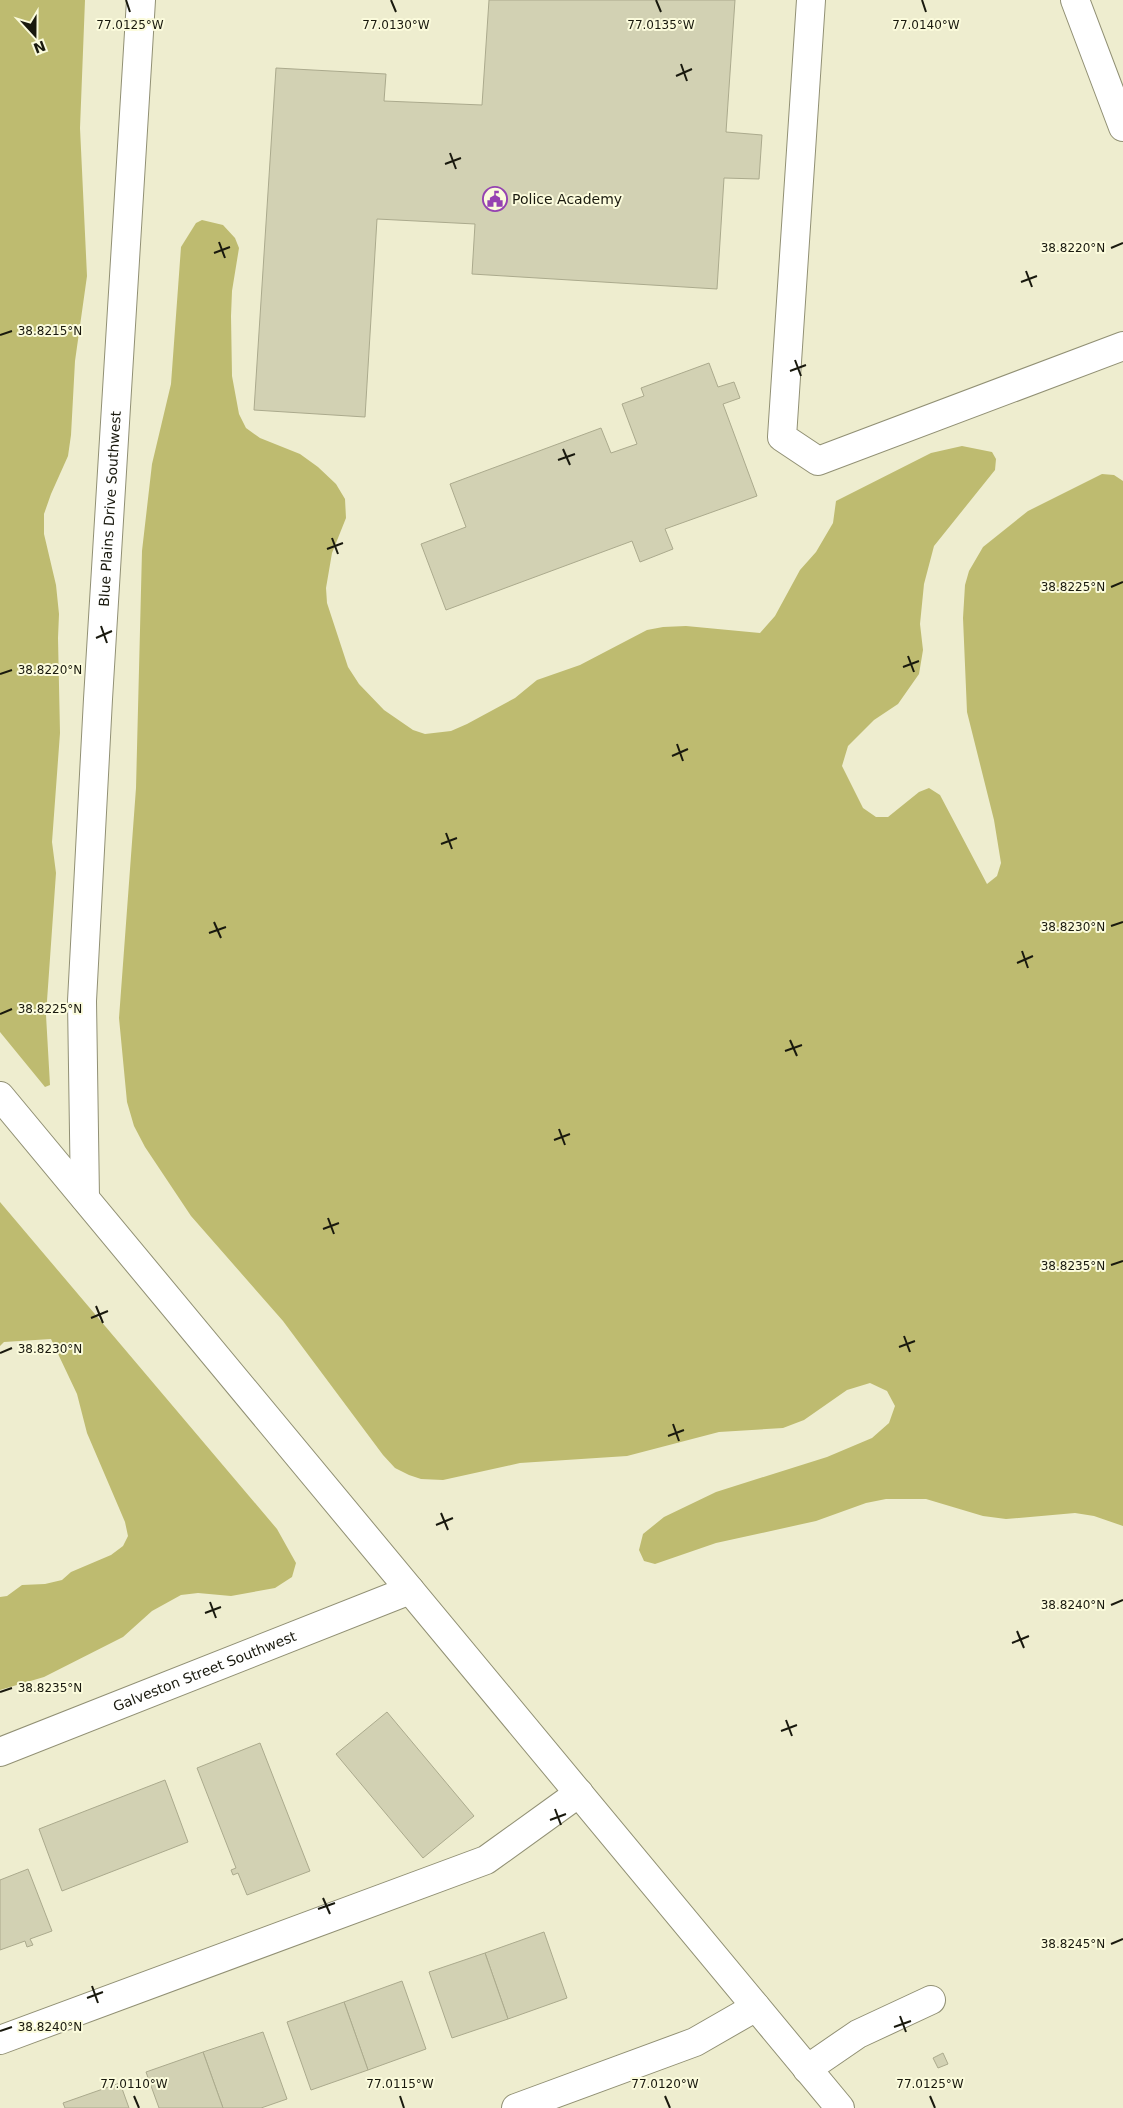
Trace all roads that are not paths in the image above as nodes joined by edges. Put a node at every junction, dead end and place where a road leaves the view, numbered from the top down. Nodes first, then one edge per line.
1 (141, 0) edge
2 (811, 0) edge
3 (1075, 0) edge
4 (1123, 127) edge
5 (1123, 346) edge
6 (5, 1109) edge
7 (85, 1198) junction
8 (410, 1590) junction
9 (0, 1752) edge
10 (579, 1793) junction
11 (931, 2000) dead end
12 (756, 2007) junction
13 (0, 2040) edge
14 (807, 2069) junction
15 (516, 2108) edge
16 (840, 2108) edge

1 - 7 street, Blue Plains Drive Southwest
2 - 5 street
3 - 4 street
6 - 7 street
7 - 8 street
8 - 9 street, Galveston Street Southwest
8 - 10 street
10 - 12 street
10 - 13 street
11 - 14 street
12 - 14 street
12 - 15 street
14 - 16 street

